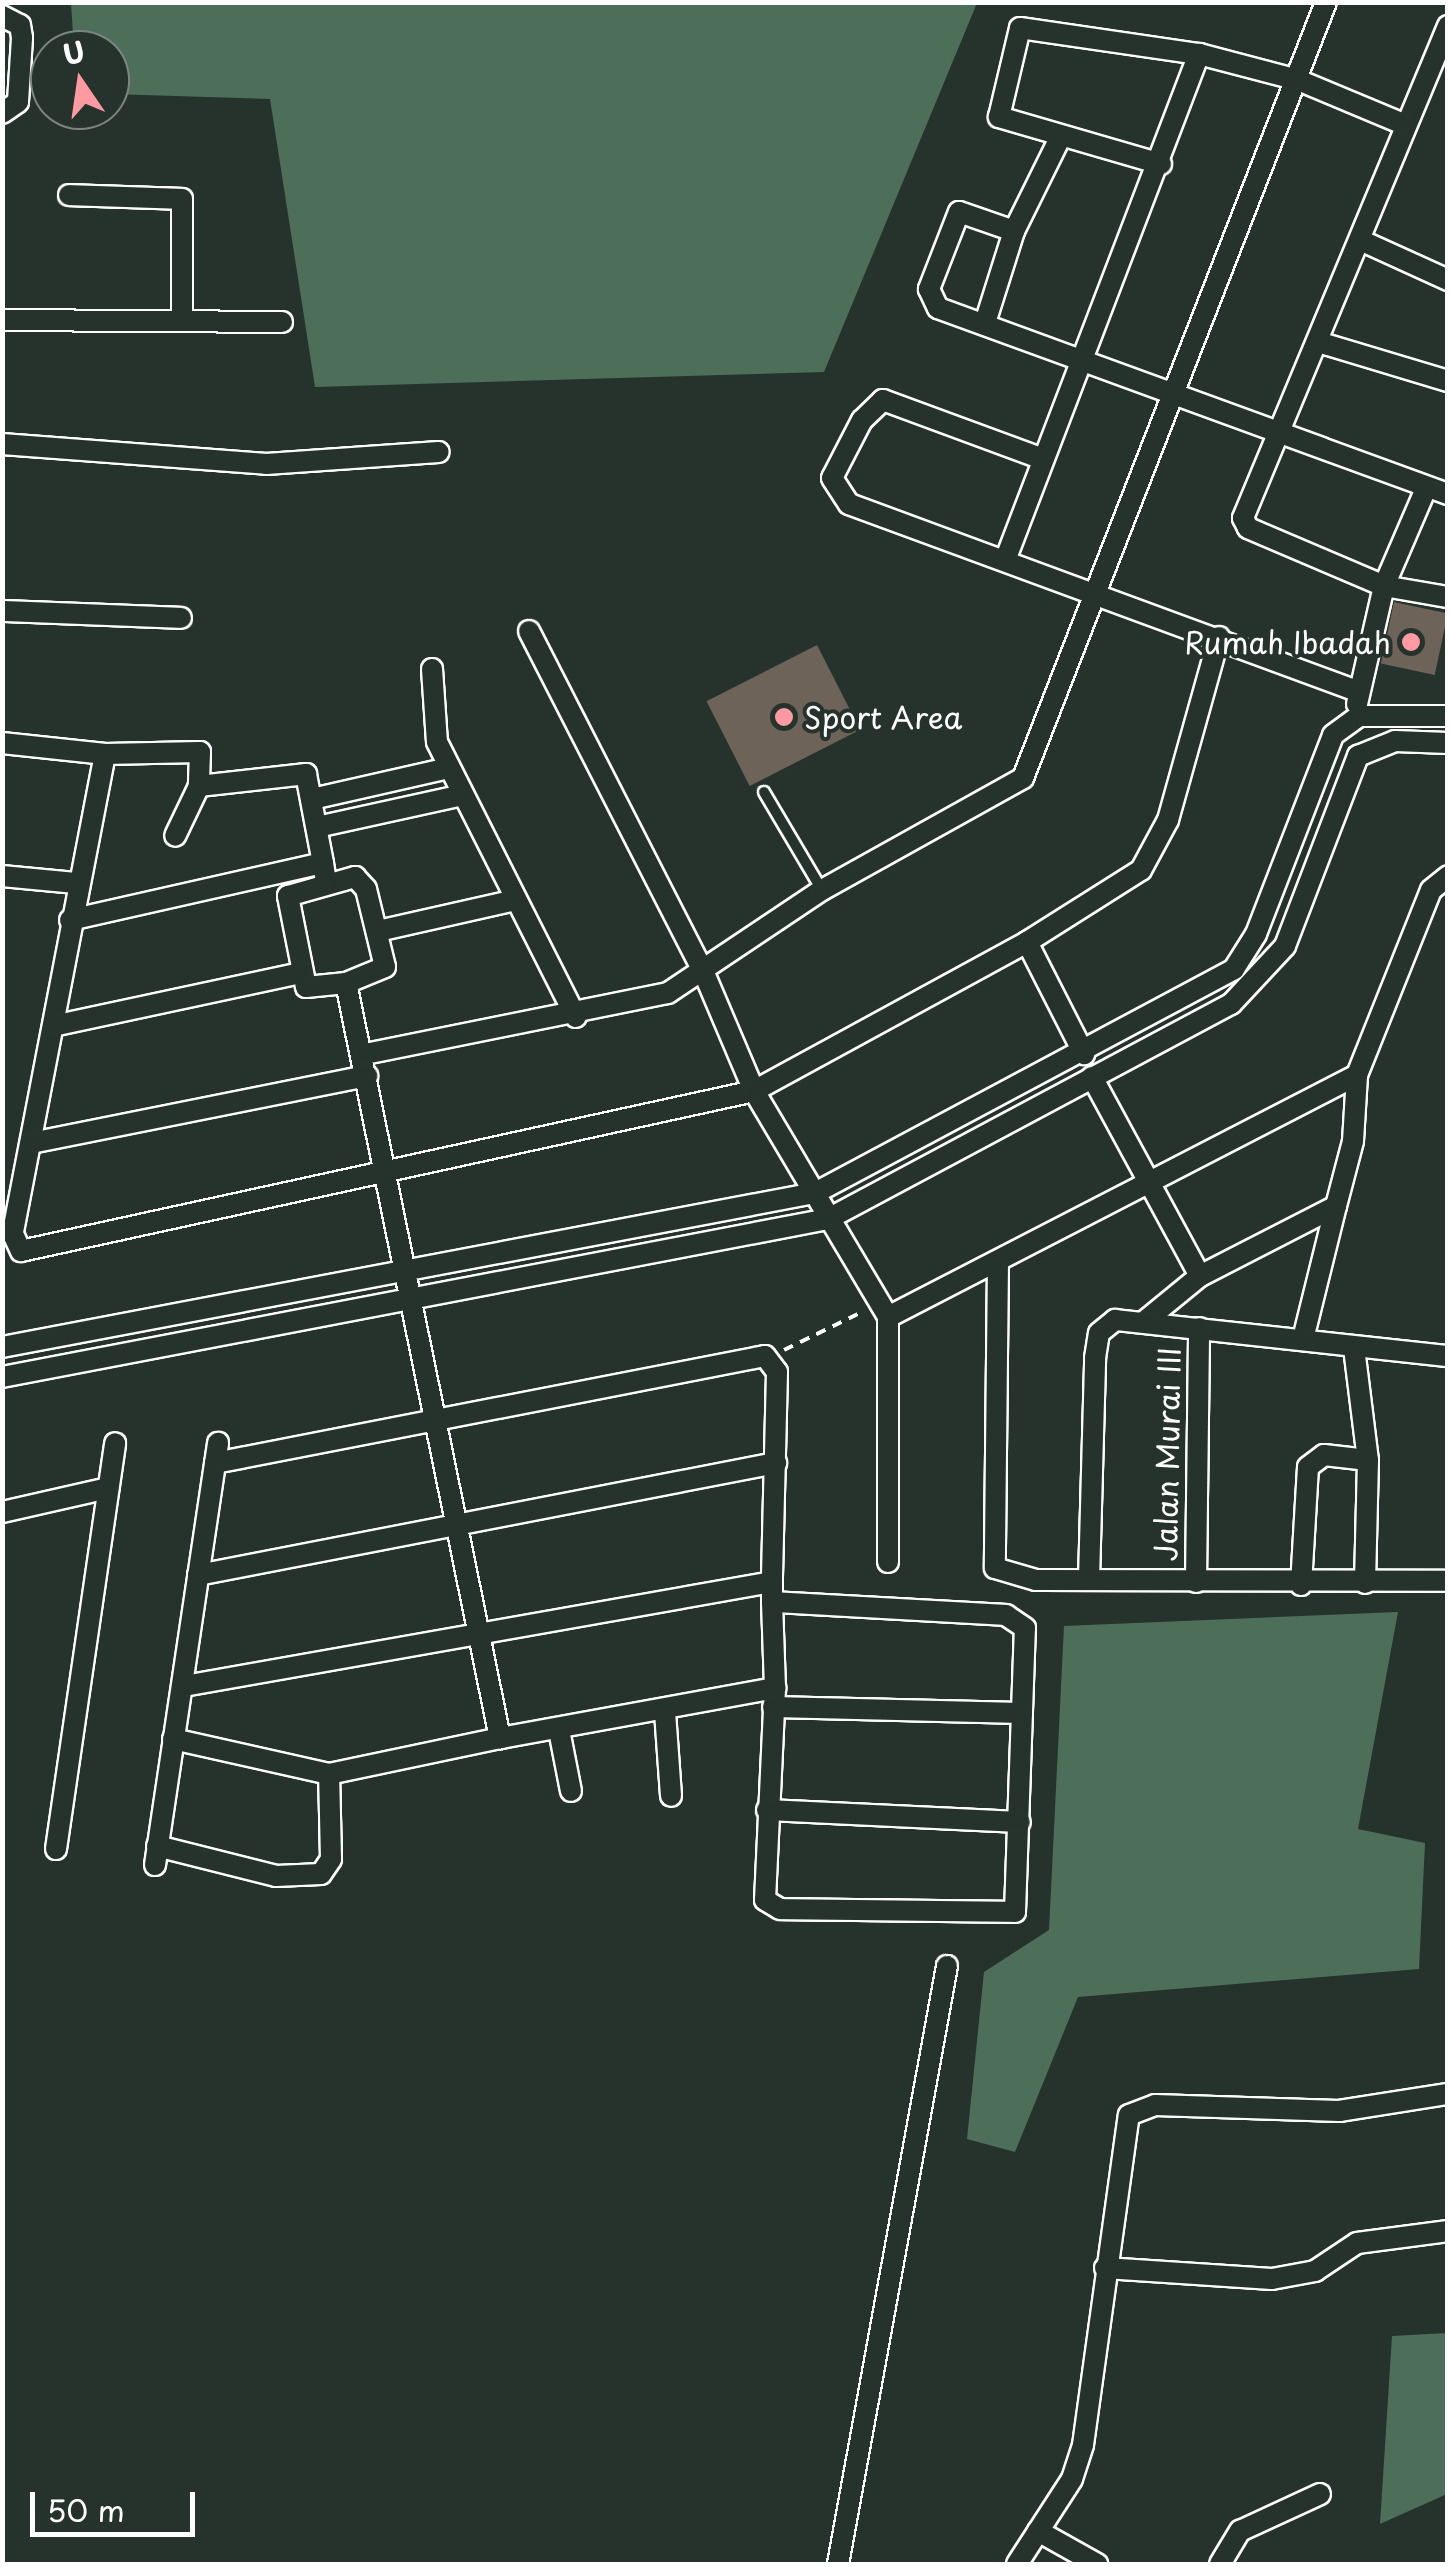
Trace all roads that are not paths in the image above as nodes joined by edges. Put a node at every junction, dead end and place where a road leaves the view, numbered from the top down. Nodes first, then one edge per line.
1 (1326, 2) edge
2 (2, 16) edge
3 (1448, 26) edge
4 (1199, 54) junction
5 (1298, 80) junction
6 (2, 112) edge
7 (1401, 122) junction
8 (1060, 138) junction
9 (1161, 164) junction
10 (68, 195) dead end
11 (1014, 230) junction
12 (1360, 240) junction
13 (1448, 280) edge
14 (182, 319) junction
15 (2, 320) edge
16 (282, 322) dead end
17 (985, 323) junction
18 (1318, 342) junction
19 (1080, 363) junction
20 (1448, 381) edge
21 (1174, 395) junction
22 (1280, 429) junction
23 (2, 444) edge
24 (440, 452) dead end
25 (1043, 459) junction
26 (1425, 491) junction
27 (1448, 494) edge
28 (1006, 558) junction
29 (1384, 586) junction
30 (1096, 590) junction
31 (1448, 597) edge
32 (2, 611) edge
33 (181, 618) dead end
34 (529, 631) dead end
35 (1219, 638) junction
36 (432, 669) dead end
37 (1354, 690) junction
38 (1360, 716) junction
39 (1448, 716) edge
40 (2, 743) edge
41 (1448, 743) edge
42 (105, 754) junction
43 (448, 768) junction
44 (199, 786) junction
45 (764, 792) dead end
46 (462, 795) junction
47 (312, 799) junction
48 (317, 826) junction
49 (175, 836) dead end
50 (325, 873) junction
51 (2, 876) edge
52 (1448, 876) edge
53 (76, 883) junction
54 (822, 890) junction
55 (516, 900) junction
56 (70, 920) junction
57 (378, 931) junction
58 (1027, 942) junction
59 (704, 972) junction
60 (301, 974) junction
61 (346, 983) junction
62 (576, 1017) junction
63 (58, 1025) junction
64 (1127, 1028) junction
65 (1142, 1050) junction
66 (364, 1054) junction
67 (1084, 1054) junction
68 (1357, 1074) junction
69 (367, 1076) junction
70 (1092, 1077) junction
71 (754, 1091) junction
72 (31, 1143) junction
73 (387, 1175) junction
74 (1149, 1176) junction
75 (815, 1193) junction
76 (1336, 1206) junction
77 (828, 1219) junction
78 (998, 1262) junction
79 (405, 1273) junction
80 (1200, 1276) junction
81 (412, 1303) junction
82 (888, 1317) junction
83 (1145, 1321) junction
84 (1199, 1328) junction
85 (1304, 1339) junction
86 (2, 1348) edge
87 (1354, 1348) junction
88 (1448, 1356) edge
89 (2, 1377) edge
90 (439, 1420) junction
91 (116, 1443) dead end
92 (1368, 1460) junction
93 (776, 1462) junction
94 (108, 1488) junction
95 (3, 1514) edge
96 (461, 1527) junction
97 (888, 1562) dead end
98 (198, 1576) junction
99 (1089, 1579) junction
100 (1196, 1582) junction
101 (1448, 1582) edge
102 (1365, 1583) junction
103 (1302, 1584) junction
104 (772, 1592) junction
105 (483, 1629) junction
106 (184, 1686) junction
107 (774, 1698) junction
108 (665, 1712) junction
109 (1022, 1712) junction
110 (559, 1730) junction
111 (500, 1738) junction
112 (173, 1739) junction
113 (329, 1774) junction
114 (571, 1791) dead end
115 (671, 1796) dead end
116 (768, 1810) junction
117 (1020, 1822) junction
118 (56, 1849) dead end
119 (947, 1966) dead end
120 (1448, 2094) edge
121 (1448, 2231) edge
122 (1105, 2268) junction
123 (1320, 2494) dead end
124 (1038, 2531) junction
125 (838, 2564) edge
126 (1017, 2564) edge
127 (1097, 2564) edge
128 (1220, 2564) edge

1 - 5 street
2 - 6 street
3 - 7 street
4 - 5 street
4 - 8 street
4 - 9 street
5 - 7 street
5 - 21 street
7 - 12 street
8 - 9 street
8 - 11 street
9 - 19 street
10 - 14 street
11 - 17 street
11 - 17 street
12 - 13 street
12 - 18 street
14 - 15 street
14 - 16 street
17 - 19 street
18 - 20 street
18 - 22 street
19 - 21 street
19 - 25 street
21 - 22 street
21 - 30 street
22 - 26 street
22 - 29 street
23 - 24 street
25 - 28 street
25 - 28 street
26 - 27 street
26 - 29 street
28 - 30 street
29 - 31 street
29 - 37 street
30 - 35 street
30 - 54 street
32 - 33 street
34 - 59 street
35 - 37 street
35 - 58 street
36 - 43 street
37 - 38 street
38 - 39 street
38 - 64 street
40 - 42 street
41 - 65 street
42 - 44 street
42 - 53 street
43 - 46 street
43 - 47 street
44 - 47 street
44 - 49 street
45 - 54 lane
46 - 48 street
46 - 55 street
47 - 48 street
48 - 50 street
50 - 56 street
50 - 57 street
50 - 60 street
51 - 53 street
52 - 68 street
53 - 56 street
54 - 59 street
55 - 57 street
55 - 62 street
56 - 63 street
57 - 61 street
58 - 67 street
58 - 71 street
59 - 62 street
59 - 71 street
60 - 61 street
60 - 63 street
61 - 66 street
62 - 66 street
63 - 72 street
64 - 65 street
64 - 67 street
65 - 70 street
66 - 69 street
67 - 75 street
68 - 74 street
68 - 76 street
69 - 72 street
69 - 73 street
70 - 74 street
70 - 77 street
71 - 73 street
71 - 75 street
72 - 73 street
73 - 79 street
74 - 78 street
74 - 80 street
75 - 77 street
75 - 79 street
76 - 80 street
76 - 85 street
77 - 81 street
77 - 82 street
78 - 82 street
78 - 99 street
79 - 81 street
79 - 86 street
80 - 83 street
81 - 89 street
81 - 90 street
82 - 97 street
83 - 84 street
83 - 99 street
84 - 85 street
84 - 100 street, Jalan Murai III
85 - 87 street
87 - 88 street
87 - 92 street
90 - 93 street
90 - 96 street
90 - 98 street
91 - 94 street
92 - 102 street
92 - 103 street
93 - 96 street
93 - 104 street
94 - 95 street
94 - 118 street
96 - 98 street
96 - 105 street
98 - 106 street
99 - 100 street
100 - 103 street
101 - 102 street
102 - 103 street
104 - 105 street
104 - 107 street
104 - 109 street
105 - 106 street
105 - 111 street
106 - 112 street
107 - 108 street
107 - 109 street
107 - 116 street
108 - 110 street
108 - 115 street
109 - 117 street
110 - 111 street
110 - 114 street
111 - 113 street
112 - 113 street
112 - 113 street
116 - 117 street
116 - 117 street
119 - 125 street
120 - 122 street
121 - 122 street
122 - 124 street
123 - 128 street
124 - 126 street
124 - 127 street

